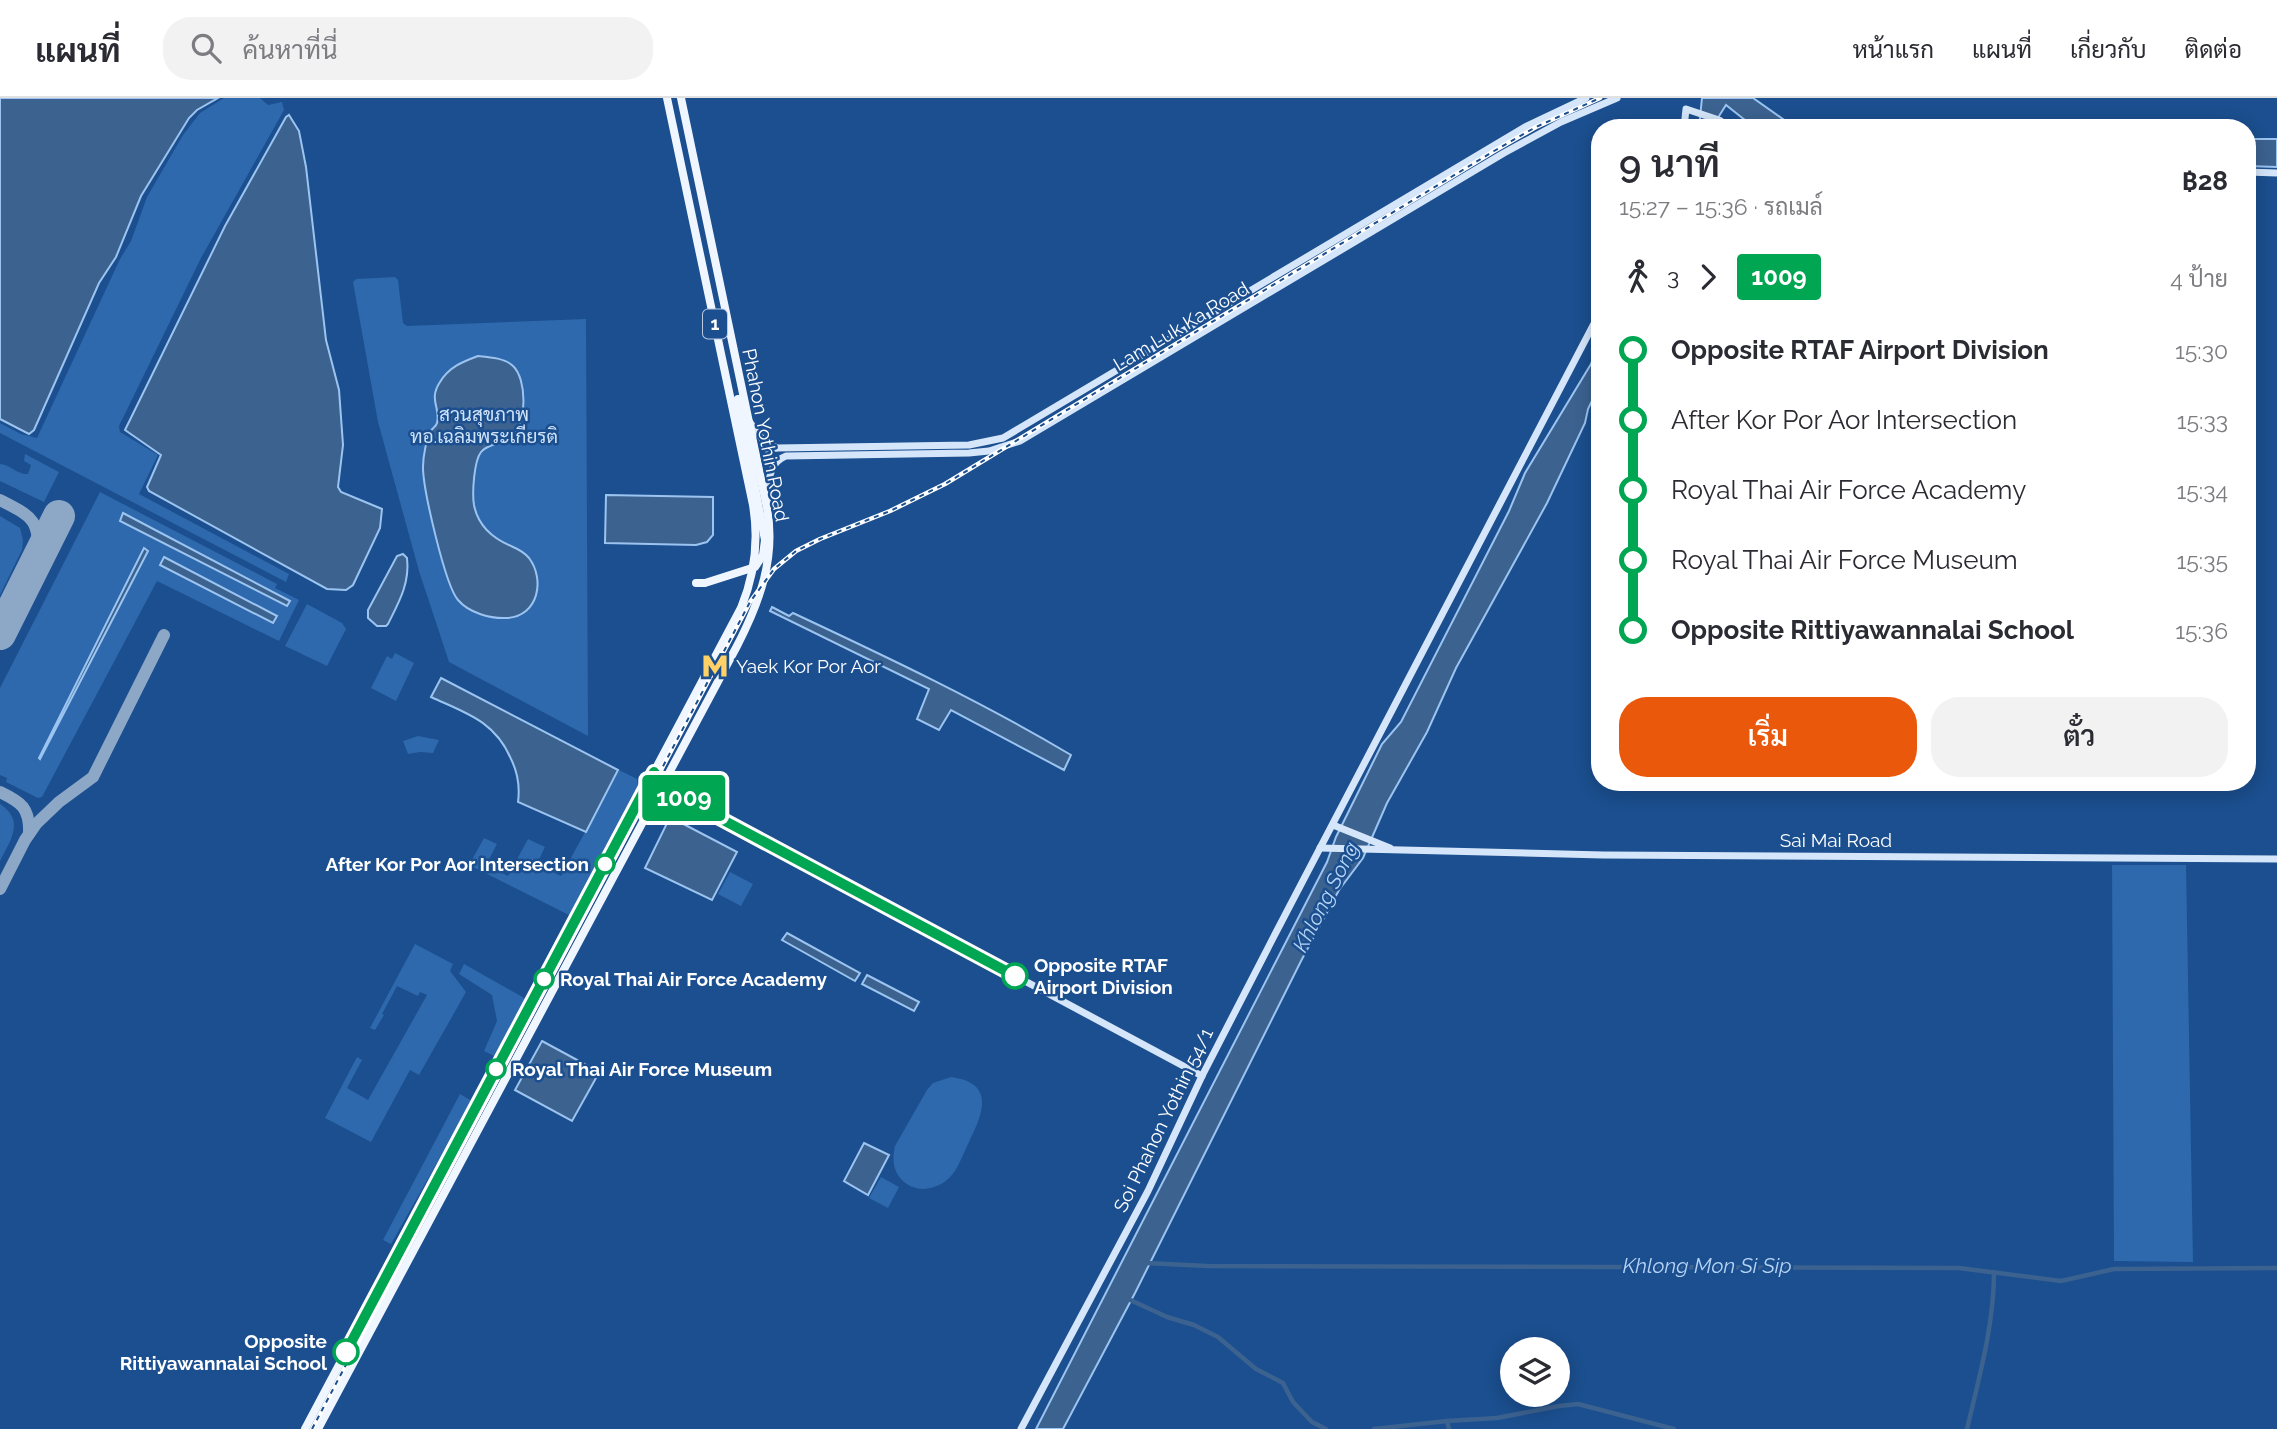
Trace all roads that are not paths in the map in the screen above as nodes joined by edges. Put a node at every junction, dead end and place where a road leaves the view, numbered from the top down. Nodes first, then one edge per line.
1 (667, 98) edge
2 (681, 98) edge
3 (1617, 98) edge
4 (1582, 99) edge
5 (1685, 119) edge
6 (1716, 119) edge
7 (2256, 172) edge
8 (2277, 173) edge
9 (721, 288) junction
10 (708, 289) junction
11 (1208, 315) junction
12 (1214, 324) junction
13 (1591, 330) edge
14 (733, 349) junction
15 (749, 421) junction
16 (777, 448) junction
17 (777, 461) junction
18 (767, 508) junction
19 (695, 583) dead end
20 (654, 772) junction
21 (649, 781) junction
22 (662, 784) junction
23 (1336, 826) junction
24 (1325, 849) junction
25 (1394, 849) junction
26 (2277, 859) edge
27 (534, 998) junction
28 (546, 1004) junction
29 (1202, 1076) junction
30 (330, 1382) junction
31 (340, 1388) junction
32 (305, 1429) edge
33 (318, 1429) edge
34 (1021, 1429) edge

1 - 10 main road, Phahon Yothin Road / 1
2 - 9 main road, Phahon Yothin Road / 1
3 - 12 main road, Lam Luk Ka Road
4 - 11 main road, Lam Luk Ka Road
5 - 6 main road
7 - 8 main road
9 - 10 main road
9 - 14 main road, Phahon Yothin Road / 1
10 - 20 main road, Phahon Yothin Road / 1
11 - 12 main road
11 - 16 main road, Lam Luk Ka Road
12 - 17 main road, Lam Luk Ka Road
13 - 23 main road, Soi Phahon Yothin 54/1
14 - 15 main road, Phahon Yothin Road / 1
14 - 19 main road, bridge
15 - 16 main road
15 - 18 main road, Phahon Yothin Road / 1
16 - 17 main road
17 - 18 main road
18 - 22 main road, Phahon Yothin Road / 1
20 - 21 main road, Phahon Yothin Road
20 - 22 main road
21 - 22 main road
21 - 27 main road, Phahon Yothin Road
22 - 28 main road, Phahon Yothin Road
22 - 29 main road
23 - 24 main road, Soi Phahon Yothin 54/1
23 - 25 main road, Sai Mai Road
24 - 25 main road, Sai Mai Road
24 - 29 main road, Soi Phahon Yothin 54/1
25 - 26 main road, Sai Mai Road
27 - 28 main road
27 - 30 main road, Phahon Yothin Road
28 - 31 main road, Phahon Yothin Road
29 - 34 main road, Soi Phahon Yothin 54/1
30 - 31 main road
30 - 32 main road, Phahon Yothin Road
31 - 33 main road, Phahon Yothin Road

